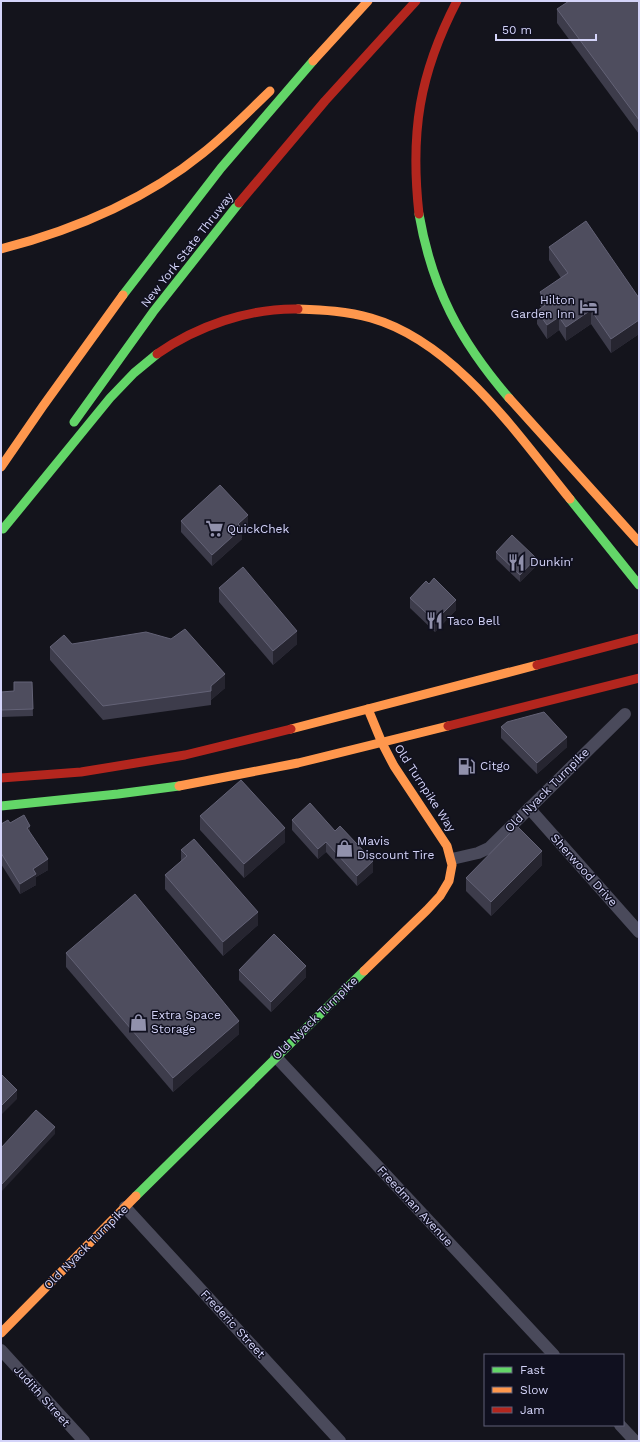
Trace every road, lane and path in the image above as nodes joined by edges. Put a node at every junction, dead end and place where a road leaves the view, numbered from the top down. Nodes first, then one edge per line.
1 (416, 1) edge
2 (457, 1) edge
3 (367, 2) edge
4 (292, 72) dead end
5 (274, 88) dead end
6 (1, 249) edge
7 (69, 430) dead end
8 (53, 453) dead end
9 (1, 467) edge
10 (2, 530) edge
11 (639, 542) edge
12 (639, 585) edge
13 (639, 638) edge
14 (639, 678) edge
15 (368, 709) junction
16 (625, 714) dead end
17 (382, 743) junction
18 (1, 778) edge
19 (1, 806) edge
20 (528, 808) junction
21 (452, 859) junction
22 (639, 932) edge
23 (276, 1057) junction
24 (125, 1207) junction
25 (1, 1333) edge
26 (1, 1350) edge
27 (553, 1354) edge
28 (621, 1426) edge
29 (84, 1441) edge
30 (340, 1441) edge
31 (635, 1441) edge

1 - 7 main road, New York State Thruway
2 - 11 main road
3 - 4 main road
3 - 9 main road, New York State Thruway
5 - 6 main road
8 - 10 main road
10 - 12 main road
13 - 15 main road
14 - 17 main road
15 - 17 main road, Old Turnpike Way
15 - 18 main road
16 - 20 street, Old Nyack Turnpike
17 - 19 main road
17 - 21 main road, Old Turnpike Way
20 - 21 street, Old Nyack Turnpike
20 - 22 street, Sherwood Drive
21 - 23 main road, Old Nyack Turnpike
23 - 24 main road, Old Nyack Turnpike
23 - 27 street, Freedman Avenue
24 - 25 main road, Old Nyack Turnpike
24 - 30 street, Frederic Street
26 - 29 street, Judith Street
28 - 31 street

